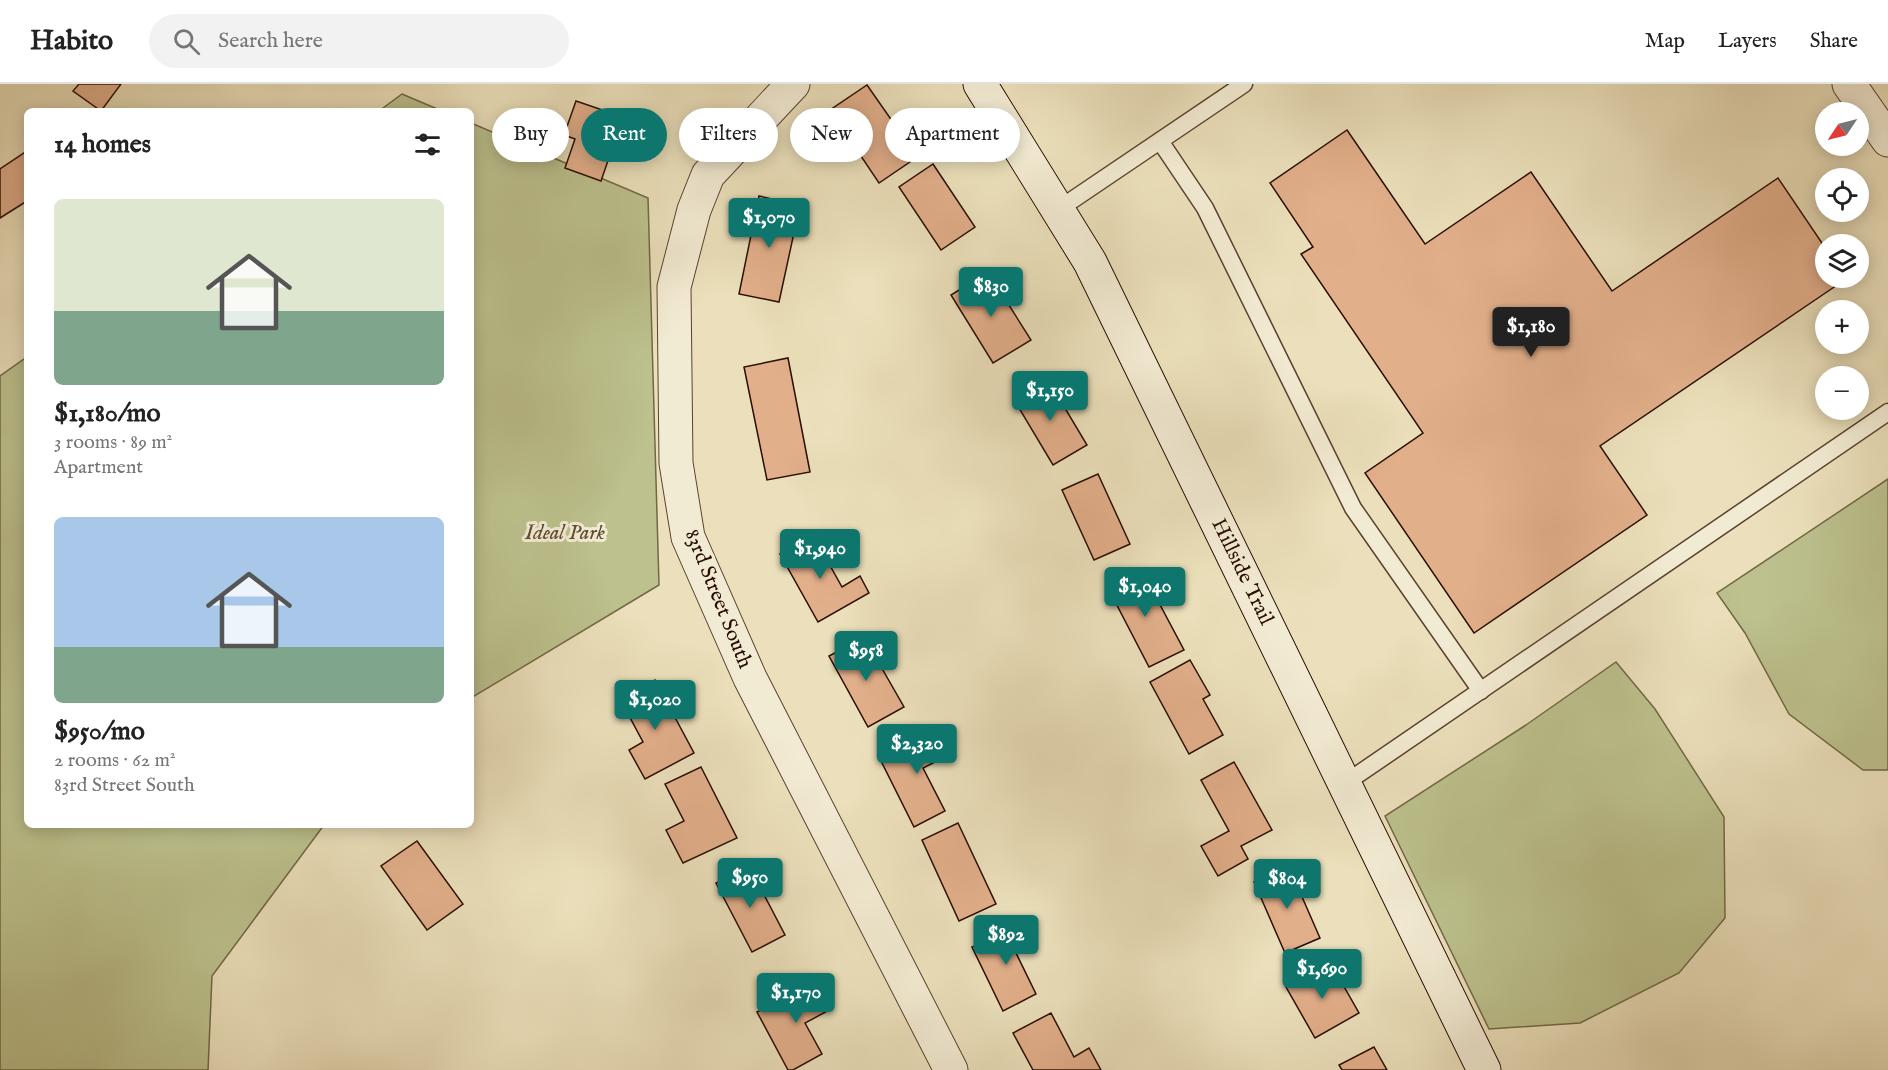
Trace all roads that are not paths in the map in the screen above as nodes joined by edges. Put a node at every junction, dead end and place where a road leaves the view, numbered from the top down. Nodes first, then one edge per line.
1 (793, 84) edge
2 (980, 84) edge
3 (1244, 84) edge
4 (1849, 84) edge
5 (1888, 140) edge
6 (1160, 141) junction
7 (1059, 209) junction
8 (1888, 412) edge
9 (1481, 691) junction
10 (1344, 784) junction
11 (951, 1070) edge
12 (1484, 1070) edge

1 - 11 street, 83rd Street South
2 - 7 street, Hillside Trail
3 - 6 lane
4 - 5 street
6 - 7 lane
6 - 9 lane
7 - 10 street, Hillside Trail
8 - 9 lane
9 - 10 lane
10 - 12 street, Hillside Trail

